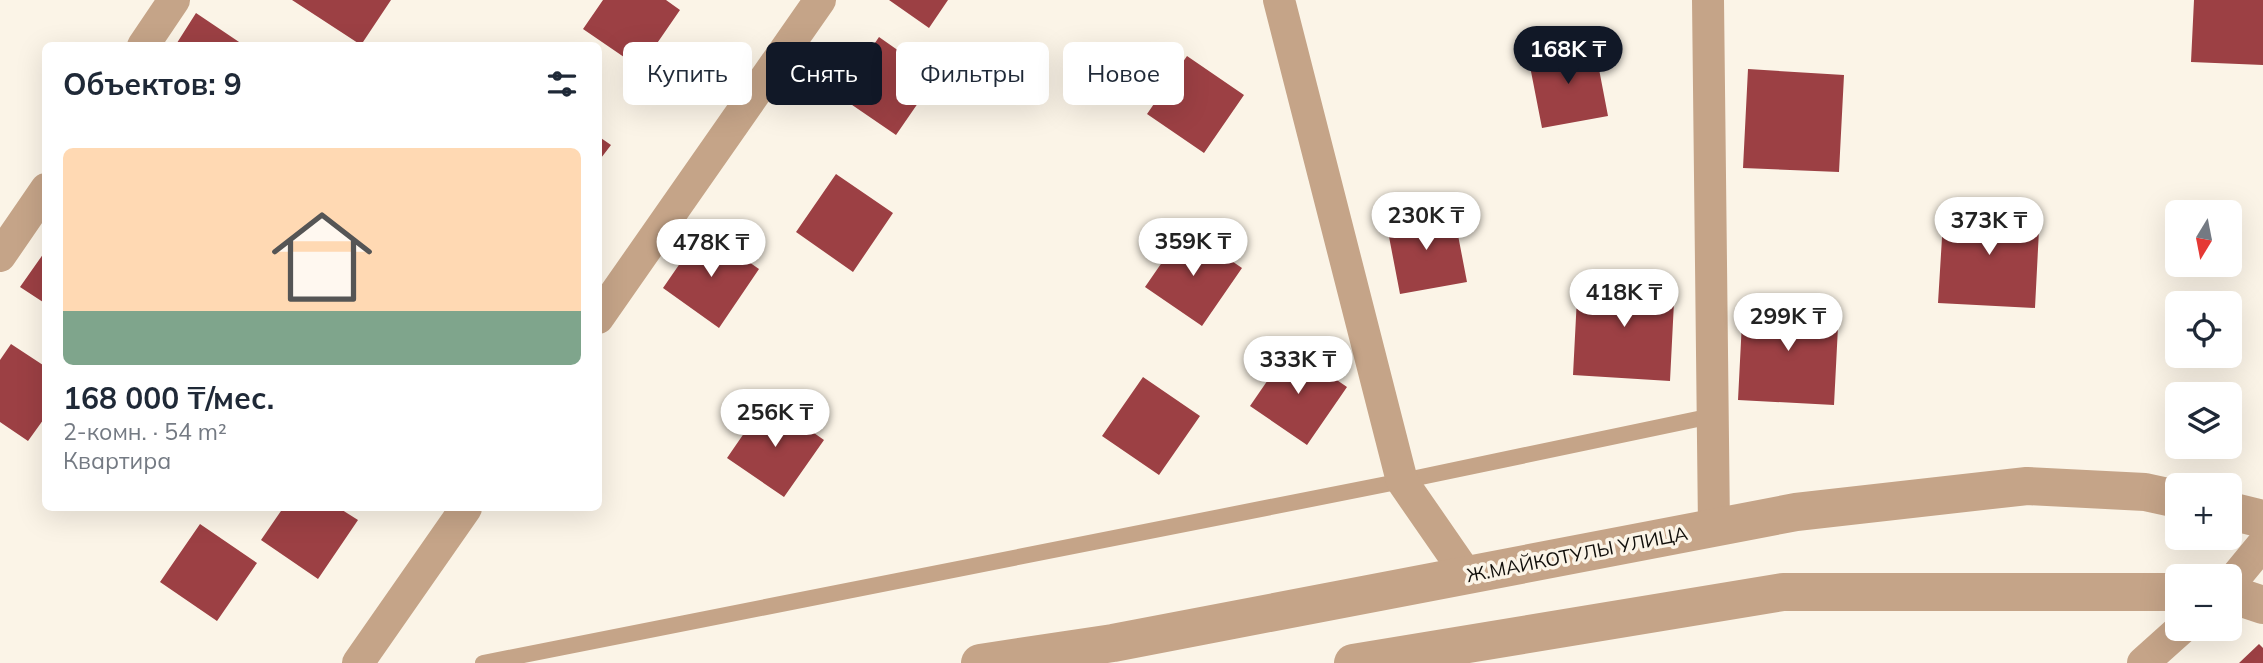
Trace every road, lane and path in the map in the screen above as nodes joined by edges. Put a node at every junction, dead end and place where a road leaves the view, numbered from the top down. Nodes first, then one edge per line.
1 (174, 0) edge
2 (820, 0) edge
3 (1279, 0) edge
4 (1708, 0) edge
5 (146, 42) edge
6 (42, 195) edge
7 (0, 256) edge
8 (602, 312) edge
9 (1712, 416) junction
10 (1402, 481) junction
11 (2165, 496) edge
12 (464, 511) edge
13 (2242, 514) edge
14 (2263, 519) edge
15 (1714, 528) junction
16 (2263, 544) edge
17 (2242, 569) edge
18 (1467, 575) junction
19 (2165, 592) edge
20 (2242, 598) edge
21 (2263, 605) edge
22 (2168, 641) edge
23 (358, 663) edge
24 (483, 663) edge
25 (980, 663) edge
26 (1353, 663) edge
27 (2143, 663) edge

1 - 5 street
2 - 8 street
3 - 10 street
4 - 9 street
6 - 7 street
9 - 10 lane
9 - 15 street
10 - 18 street
10 - 24 lane
11 - 15 street, Ж.МАЙКОТУЛЫ УЛИЦА
12 - 23 street
13 - 14 street
15 - 18 street, Ж.МАЙКОТУЛЫ УЛИЦА
16 - 17 street
18 - 25 street, Ж.МАЙКОТУЛЫ УЛИЦА
19 - 26 street
20 - 21 street
22 - 27 street

